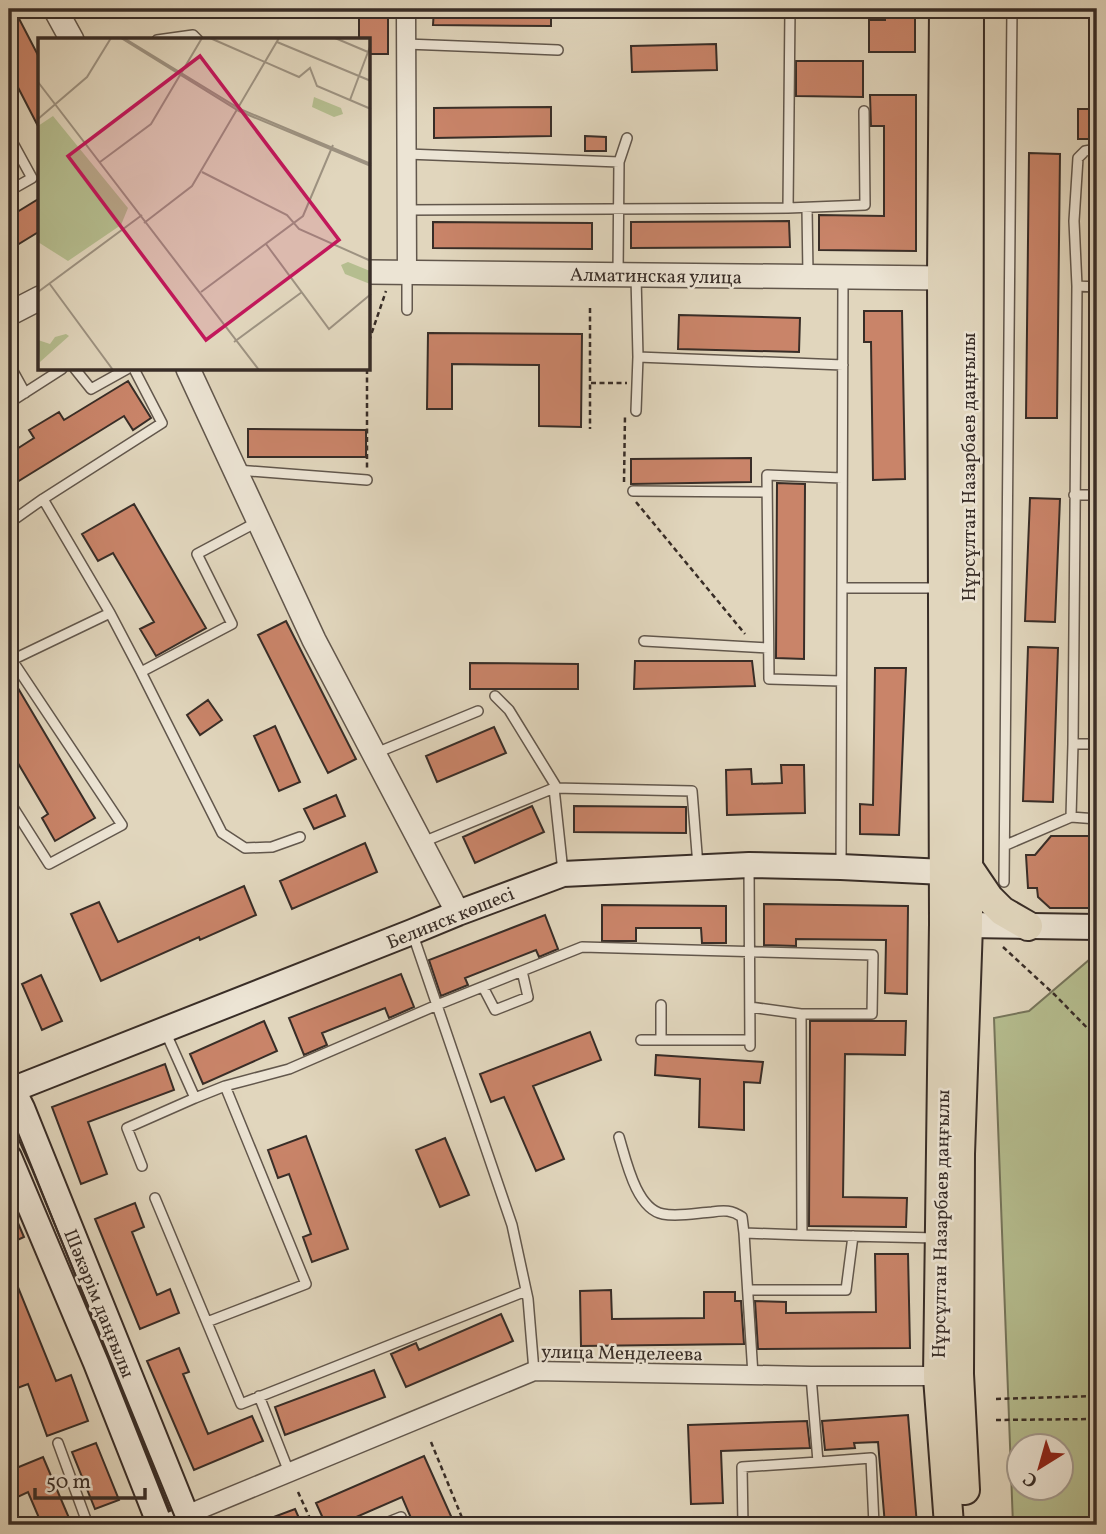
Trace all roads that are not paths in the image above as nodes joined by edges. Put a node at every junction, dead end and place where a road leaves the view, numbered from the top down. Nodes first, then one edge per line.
1 (55, 9) edge
2 (406, 9) edge
3 (790, 9) edge
4 (944, 9) edge
5 (969, 9) edge
6 (1012, 9) edge
7 (71, 38) edge
8 (171, 38) edge
9 (196, 38) edge
10 (407, 44) junction
11 (558, 50) dead end
12 (864, 111) dead end
13 (9, 136) edge
14 (627, 138) dead end
15 (1097, 149) edge
16 (407, 154) junction
17 (619, 162) junction
18 (9, 191) edge
19 (788, 208) junction
20 (807, 208) junction
21 (618, 209) junction
22 (407, 210) junction
23 (371, 272) edge
24 (407, 272) junction
25 (627, 274) junction
26 (808, 276) junction
27 (843, 277) junction
28 (956, 278) junction
29 (1077, 286) junction
30 (1097, 286) edge
31 (38, 299) edge
32 (407, 310) dead end
33 (10, 312) edge
34 (638, 357) junction
35 (9, 365) edge
36 (843, 365) junction
37 (59, 371) edge
38 (77, 371) edge
39 (123, 371) edge
40 (135, 371) edge
41 (189, 371) edge
42 (25, 393) junction
43 (9, 403) edge
44 (636, 411) dead end
45 (235, 470) junction
46 (842, 478) junction
47 (367, 480) road end
48 (767, 492) junction
49 (630, 493) road end
50 (1074, 495) junction
51 (1097, 495) edge
52 (43, 499) junction
53 (259, 521) junction
54 (9, 523) edge
55 (842, 588) junction
56 (943, 588) junction
57 (110, 613) junction
58 (644, 641) dead end
59 (768, 648) junction
60 (10, 658) edge
61 (141, 672) junction
62 (841, 681) junction
63 (495, 696) dead end
64 (478, 711) dead end
65 (1073, 744) junction
66 (1097, 744) edge
67 (374, 754) junction
68 (556, 788) junction
69 (9, 801) edge
70 (1071, 817) junction
71 (1097, 819) edge
72 (300, 837) dead end
73 (421, 842) junction
74 (1006, 845) junction
75 (749, 865) junction
76 (698, 867) junction
77 (841, 867) junction
78 (960, 871) junction
79 (563, 874) junction
80 (1004, 882) dead end
81 (458, 913) junction
82 (956, 924) junction
83 (1028, 926) junction
84 (1097, 927) edge
85 (412, 932) junction
86 (750, 952) junction
87 (522, 971) junction
88 (483, 986) junction
89 (437, 1005) junction
90 (661, 1005) dead end
91 (750, 1007) junction
92 (801, 1014) junction
93 (165, 1029) junction
94 (641, 1040) dead end
95 (661, 1040) junction
96 (225, 1086) junction
97 (10, 1087) edge
98 (195, 1098) junction
99 (619, 1138) dead end
100 (9, 1157) edge
101 (142, 1166) dead end
102 (155, 1198) dead end
103 (744, 1233) junction
104 (802, 1235) junction
105 (853, 1236) junction
106 (939, 1238) junction
107 (526, 1290) junction
108 (748, 1290) junction
109 (207, 1322) junction
110 (534, 1371) junction
111 (753, 1374) junction
112 (811, 1376) junction
113 (949, 1376) junction
114 (259, 1396) junction
115 (58, 1443) dead end
116 (818, 1462) junction
117 (289, 1472) junction
118 (188, 1520) edge
119 (88, 1525) edge
120 (161, 1525) edge
121 (381, 1525) edge
122 (404, 1525) edge
123 (743, 1525) edge
124 (874, 1525) edge
125 (949, 1525) edge
126 (967, 1525) edge

1 - 7 street
2 - 10 street
3 - 19 lane
4 - 28 main road, Нұрсұлтан Назарбаев даңғылы
5 - 28 main road, Нұрсұлтан Назарбаев даңғылы
6 - 74 lane
8 - 9 lane
10 - 11 lane
10 - 16 street
12 - 20 lane
13 - 18 lane
14 - 17 lane
15 - 29 lane
16 - 17 lane
16 - 22 street
17 - 21 lane
19 - 20 lane
19 - 21 lane
20 - 26 lane
21 - 22 lane
21 - 25 lane
22 - 24 street
23 - 24 street, Алматинская улица
24 - 25 street, Алматинская улица
24 - 32 lane
25 - 26 street, Алматинская улица
25 - 34 lane
26 - 27 street, Алматинская улица
27 - 28 street, Алматинская улица
27 - 36 lane
28 - 56 main road, Нұрсұлтан Назарбаев даңғылы
28 - 78 main road, Нұрсұлтан Назарбаев даңғылы
29 - 30 lane
29 - 50 lane
31 - 33 street
34 - 36 lane
34 - 44 lane
35 - 42 lane
36 - 46 lane
37 - 42 lane
38 - 39 lane
40 - 52 lane
41 - 45 street
42 - 43 lane
45 - 47 lane
45 - 53 street
46 - 48 lane
46 - 55 lane
48 - 49 lane
48 - 59 lane
50 - 51 lane
50 - 65 lane
52 - 54 lane
52 - 57 lane
53 - 61 lane
53 - 67 street
55 - 56 lane
55 - 62 lane
56 - 78 main road, Нұрсұлтан Назарбаев даңғылы
57 - 60 lane
57 - 61 lane
58 - 59 lane
59 - 62 lane
60 - 69 lane
61 - 72 lane
62 - 77 lane
63 - 68 lane
64 - 67 lane
65 - 66 lane
65 - 70 lane
67 - 73 street
68 - 73 lane
68 - 76 lane
68 - 79 lane
70 - 71 lane
70 - 74 lane
73 - 81 street
74 - 80 lane
75 - 76 main road, Белинск көшесі
75 - 77 main road, Белинск көшесі
75 - 86 lane
76 - 79 main road, Белинск көшесі
77 - 78 main road, Белинск көшесі
78 - 82 main road, Нұрсұлтан Назарбаев даңғылы
78 - 83 main road
79 - 81 main road, Белинск көшесі
81 - 85 main road, Белинск көшесі
82 - 83 main road
82 - 106 main road, Нұрсұлтан Назарбаев даңғылы
82 - 113 main road, Нұрсұлтан Назарбаев даңғылы
83 - 84 main road
85 - 89 lane
85 - 93 main road, Белинск көшесі
86 - 87 lane
86 - 91 lane
86 - 92 lane
87 - 88 lane
87 - 88 lane
88 - 89 lane
89 - 96 lane
89 - 107 lane
90 - 95 lane
91 - 92 lane
91 - 95 lane
92 - 104 lane
93 - 97 main road, Белинск көшесі
93 - 98 lane
94 - 95 lane
96 - 98 lane
96 - 109 lane
97 - 118 main road, Шәкәрім даңғылы
98 - 101 lane
99 - 103 lane
100 - 120 main road, Шәкәрім даңғылы
102 - 109 lane
103 - 104 lane
103 - 108 lane
104 - 105 lane
105 - 106 lane
105 - 108 lane
106 - 113 main road, Нұрсұлтан Назарбаев даңғылы
107 - 110 lane
107 - 114 lane
108 - 111 lane
109 - 114 lane
110 - 111 street, улица Менделеева
110 - 117 street, улица Менделеева
111 - 112 street, улица Менделеева
112 - 113 street, улица Менделеева
112 - 116 lane
113 - 125 main road, Нұрсұлтан Назарбаев даңғылы
113 - 126 main road, Нұрсұлтан Назарбаев даңғылы
114 - 117 lane
115 - 119 lane
116 - 123 lane
116 - 124 lane
117 - 118 street, улица Менделеева
118 - 120 street, улица Менделеева
121 - 122 lane

